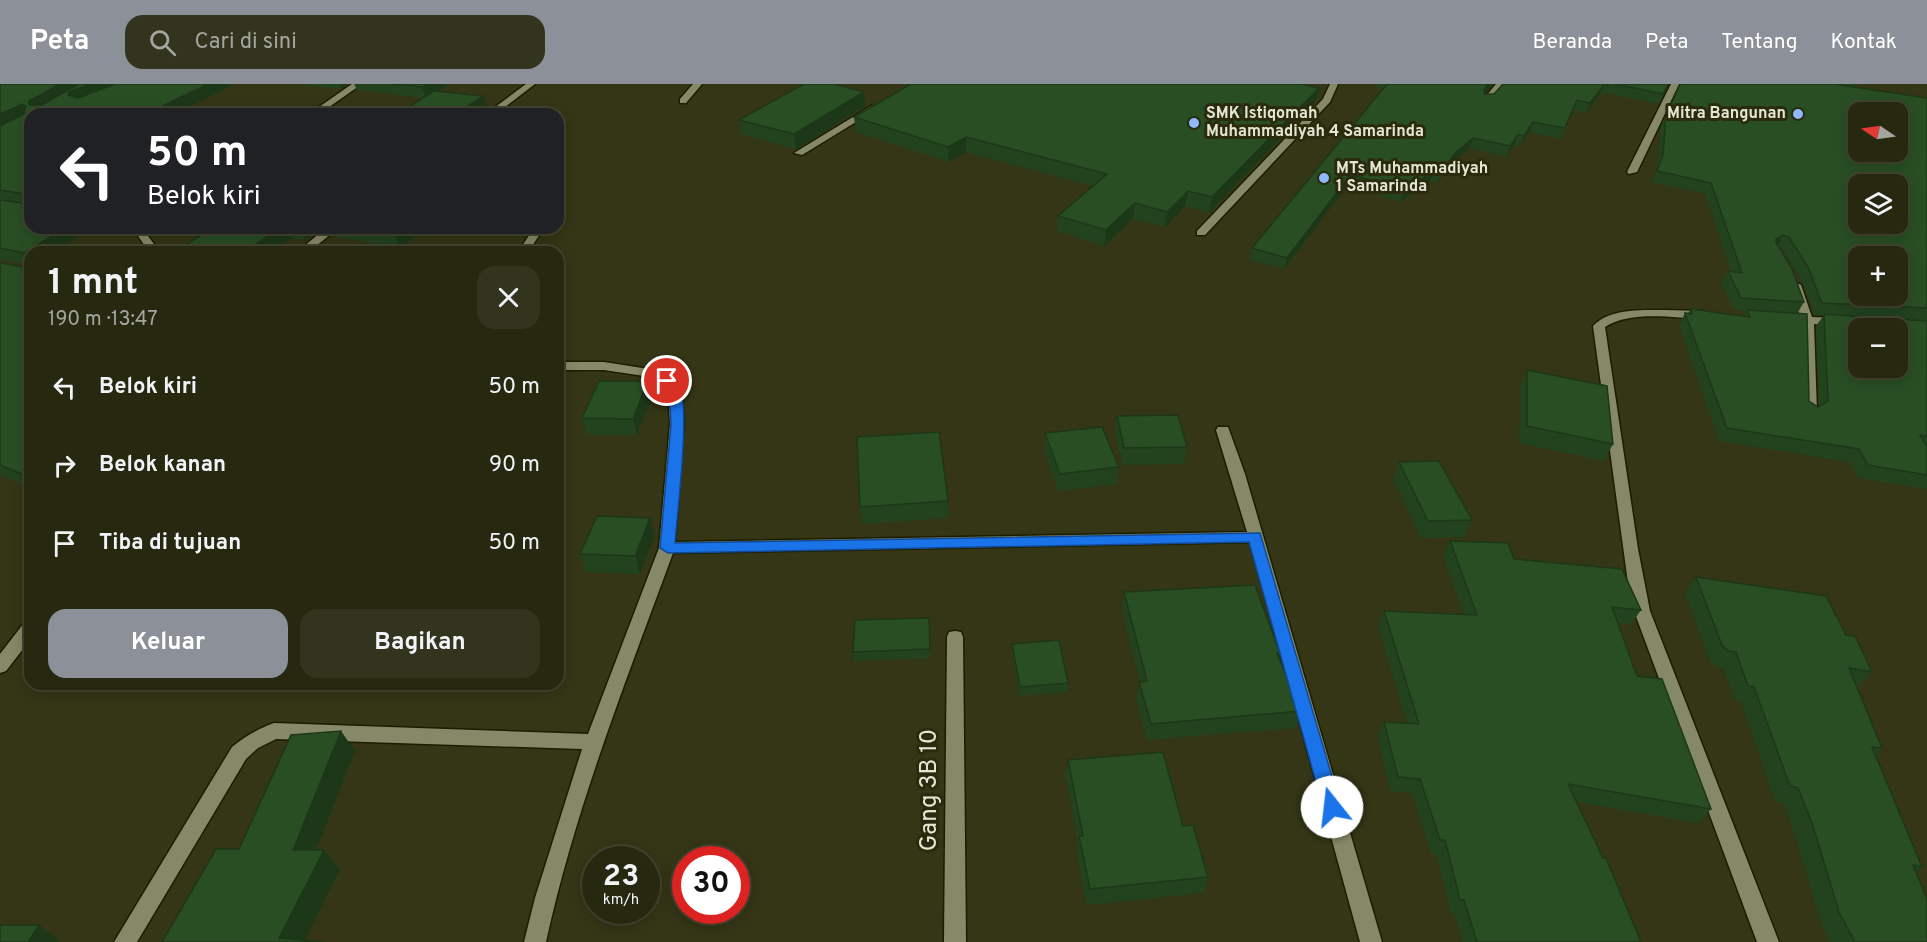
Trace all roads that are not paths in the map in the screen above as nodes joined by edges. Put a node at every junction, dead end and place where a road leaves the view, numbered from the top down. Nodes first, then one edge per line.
1 (358, 84) edge
2 (531, 84) edge
3 (698, 84) edge
4 (1334, 84) edge
5 (1500, 84) edge
6 (1675, 84) edge
7 (683, 101) dead end
8 (884, 101) edge
9 (1486, 101) edge
10 (323, 108) edge
11 (498, 108) edge
12 (799, 153) dead end
13 (1632, 172) dead end
14 (1201, 233) dead end
15 (325, 234) edge
16 (310, 246) edge
17 (1787, 271) edge
18 (1712, 315) edge
19 (1776, 319) edge
20 (1808, 321) junction
21 (1848, 323) edge
22 (564, 366) edge
23 (1810, 413) edge
24 (1223, 430) dead end
25 (1255, 537) junction
26 (668, 548) junction
27 (24, 636) edge
28 (955, 637) dead end
29 (0, 666) edge
30 (594, 742) junction
31 (125, 942) edge
32 (534, 942) edge
33 (955, 942) edge
34 (1371, 942) edge
35 (1768, 942) edge

1 - 10 street
2 - 11 street
3 - 7 street
4 - 14 street
5 - 9 street
6 - 13 street
8 - 12 street
15 - 16 street
17 - 20 street
18 - 35 street
19 - 20 street
20 - 21 street
20 - 23 street
22 - 26 street
24 - 25 street
25 - 26 street
25 - 34 street
26 - 30 street
27 - 29 street
28 - 33 street, Gang 3B 10
30 - 31 street
30 - 32 street

